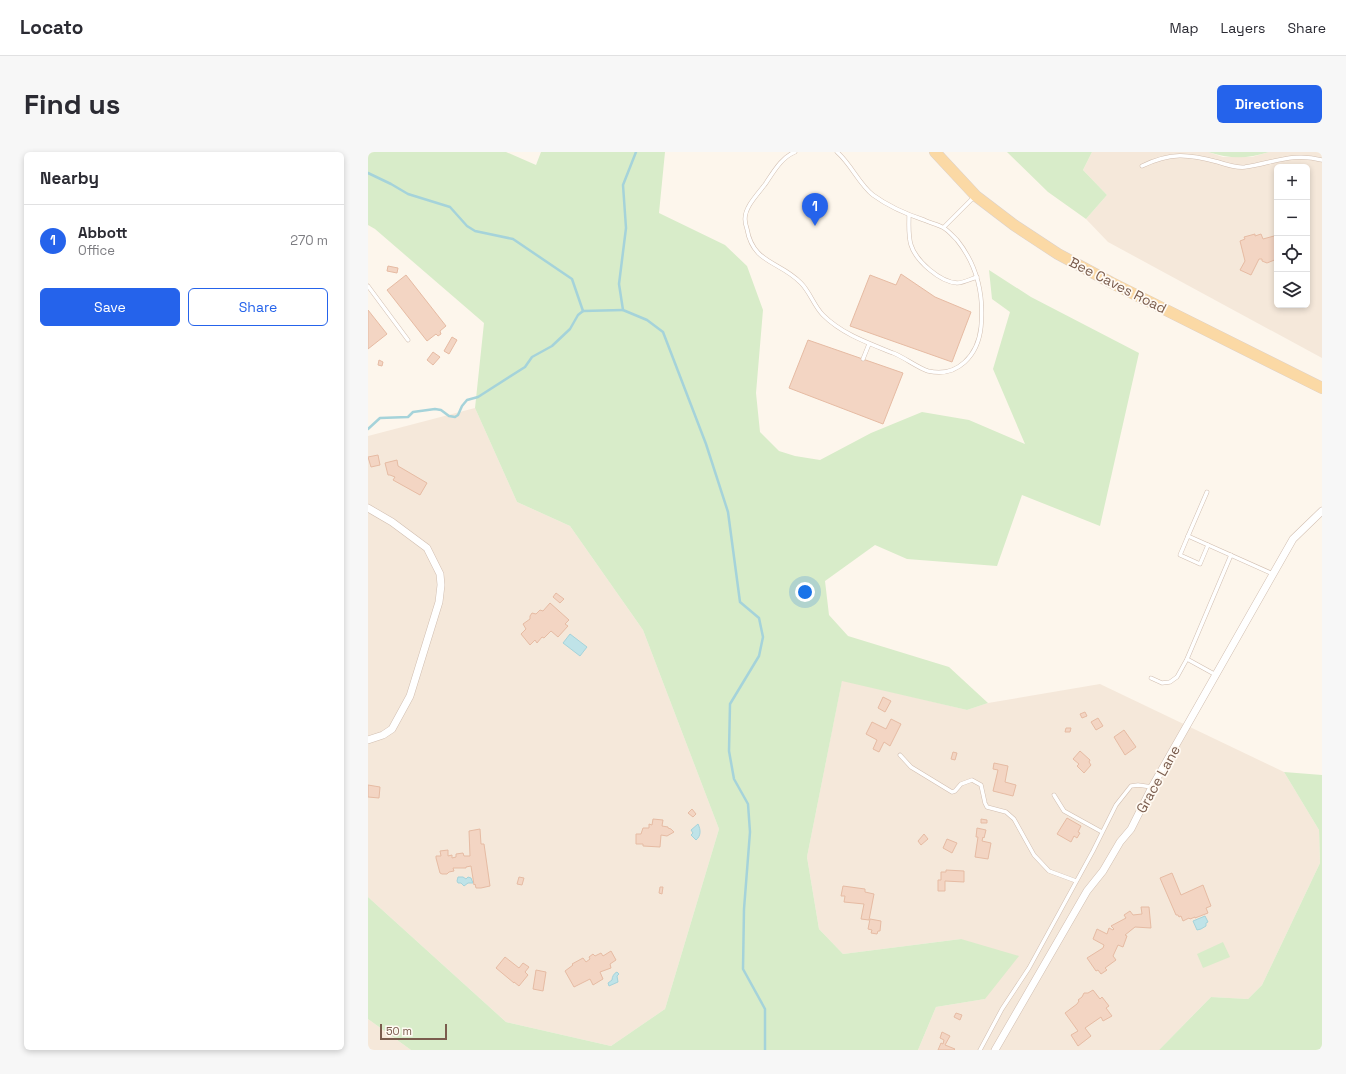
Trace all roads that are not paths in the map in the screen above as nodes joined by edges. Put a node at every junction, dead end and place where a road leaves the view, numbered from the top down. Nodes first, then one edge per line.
1 (795, 152) edge
2 (837, 152) edge
3 (935, 152) edge
4 (1322, 160) edge
5 (1142, 166) dead end
6 (976, 196) junction
7 (909, 215) junction
8 (944, 227) junction
9 (977, 277) junction
10 (368, 286) edge
11 (408, 340) dead end
12 (869, 344) junction
13 (863, 359) dead end
14 (1322, 388) edge
15 (1207, 492) dead end
16 (368, 508) edge
17 (1322, 511) edge
18 (1188, 536) junction
19 (1208, 545) junction
20 (1231, 555) junction
21 (1273, 574) junction
22 (1187, 659) junction
23 (1216, 675) junction
24 (1150, 678) dead end
25 (368, 740) edge
26 (900, 755) dead end
27 (1152, 787) junction
28 (1054, 795) dead end
29 (1102, 832) junction
30 (1076, 882) junction
31 (980, 1050) edge
32 (995, 1050) edge

1 - 12 lane
2 - 7 lane
3 - 6 main road, Bee Caves Road
4 - 5 lane
6 - 8 lane
6 - 14 main road, Bee Caves Road
7 - 8 lane
7 - 9 lane
8 - 9 lane
9 - 12 lane
10 - 11 lane
12 - 13 lane
15 - 18 lane
16 - 25 street
17 - 21 street, Grace Lane
18 - 19 lane
18 - 19 lane
19 - 20 lane
20 - 21 lane
20 - 22 lane
21 - 23 street, Grace Lane
22 - 23 lane
22 - 24 lane
23 - 27 street, Grace Lane
26 - 30 lane
27 - 29 lane
27 - 32 street, Grace Lane
28 - 29 lane
29 - 30 lane
30 - 31 lane

